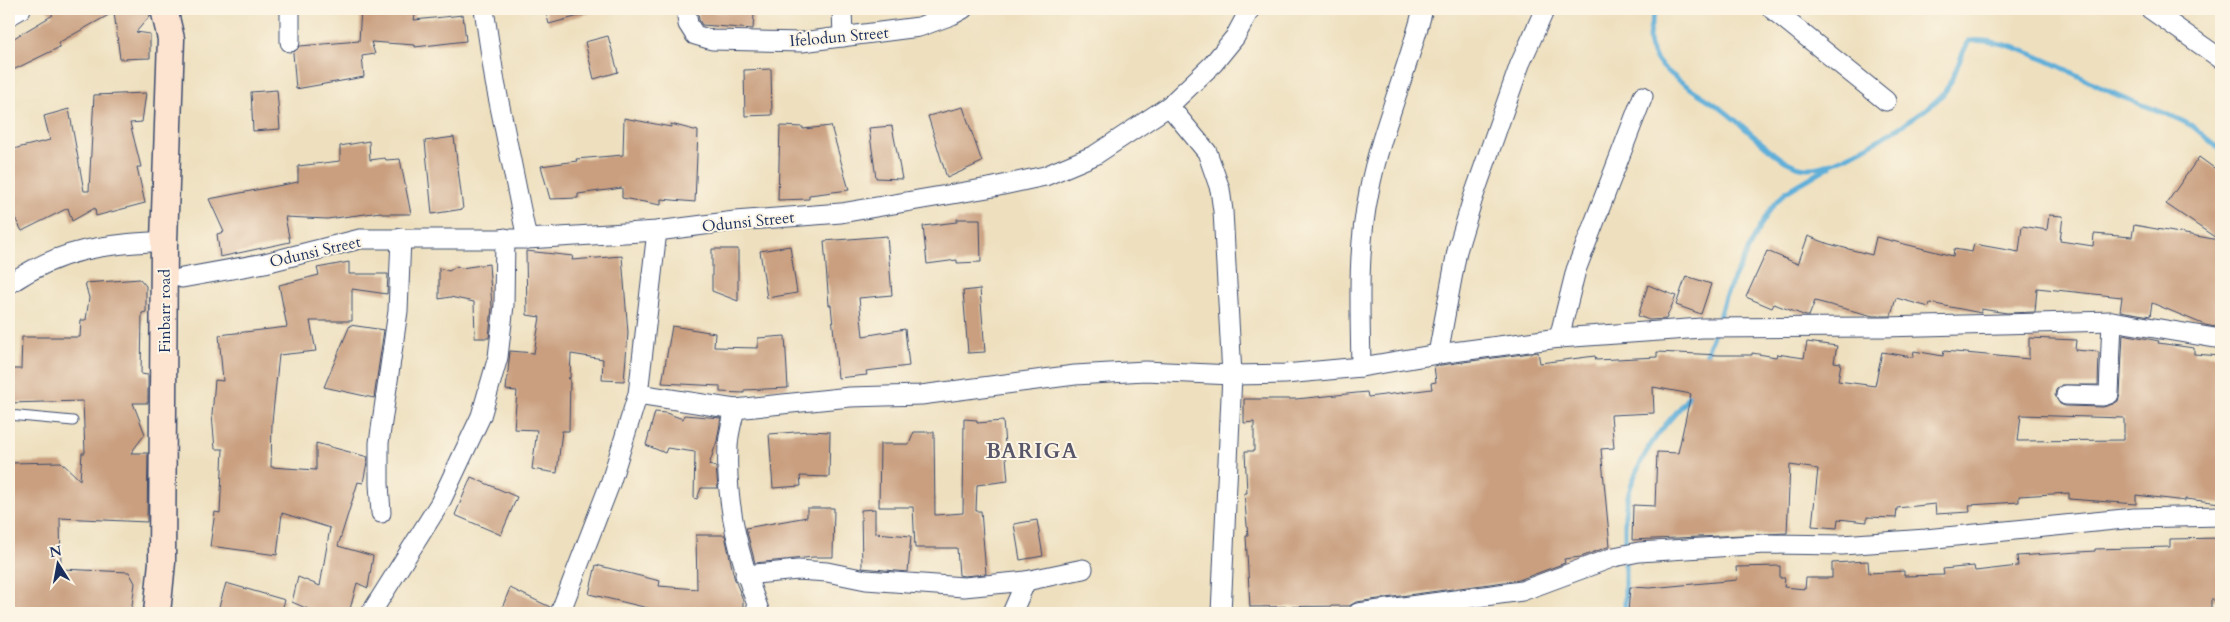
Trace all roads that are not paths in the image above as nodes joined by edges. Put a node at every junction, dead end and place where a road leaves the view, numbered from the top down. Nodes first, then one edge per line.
1 (21, 9) edge
2 (164, 9) edge
3 (180, 9) edge
4 (290, 9) edge
5 (484, 9) edge
6 (842, 9) edge
7 (963, 9) edge
8 (1250, 9) edge
9 (1423, 9) edge
10 (1545, 9) edge
11 (1772, 9) edge
12 (2150, 9) edge
13 (9, 16) edge
14 (687, 16) edge
15 (843, 37) junction
16 (290, 42) dead end
17 (2221, 59) edge
18 (1643, 96) dead end
19 (1886, 101) dead end
20 (1170, 106) junction
21 (657, 231) junction
22 (401, 238) junction
23 (505, 238) junction
24 (527, 239) junction
25 (164, 241) junction
26 (182, 278) junction
27 (9, 284) edge
28 (2112, 321) junction
29 (1559, 338) junction
30 (2221, 339) edge
31 (1438, 354) junction
32 (1361, 367) junction
33 (1232, 375) junction
34 (638, 394) junction
35 (2066, 395) dead end
36 (735, 409) junction
37 (9, 414) edge
38 (72, 421) dead end
39 (381, 513) dead end
40 (2221, 516) edge
41 (1083, 569) dead end
42 (745, 575) junction
43 (1026, 581) junction
44 (156, 613) edge
45 (175, 613) edge
46 (371, 613) edge
47 (560, 613) edge
48 (760, 613) edge
49 (1012, 613) edge
50 (1221, 613) edge
51 (1358, 613) edge

1 - 13 street
2 - 25 main road, Finbarr road
3 - 26 main road, Finbarr road
4 - 16 street
5 - 24 street
6 - 15 street
7 - 15 street, Ifelodun Street
8 - 20 street, Odunsi Street
9 - 32 street
10 - 31 street
11 - 19 street
12 - 17 street
14 - 15 street, Ifelodun Street
18 - 29 street
20 - 21 street, Odunsi Street
20 - 33 street
21 - 24 street, Odunsi Street
21 - 34 street
22 - 23 street, Odunsi Street
22 - 26 street, Odunsi Street
22 - 39 street
23 - 24 street, Odunsi Street
23 - 46 street
25 - 27 street
25 - 44 main road, Finbarr road
26 - 45 main road, Finbarr road
28 - 29 street
28 - 30 street
28 - 35 street
29 - 31 street
31 - 32 street
32 - 33 street
33 - 36 street
33 - 50 street
34 - 36 street
34 - 47 street
36 - 42 street
37 - 38 lane
40 - 51 street
41 - 43 street
42 - 43 street
42 - 48 street
43 - 49 street

